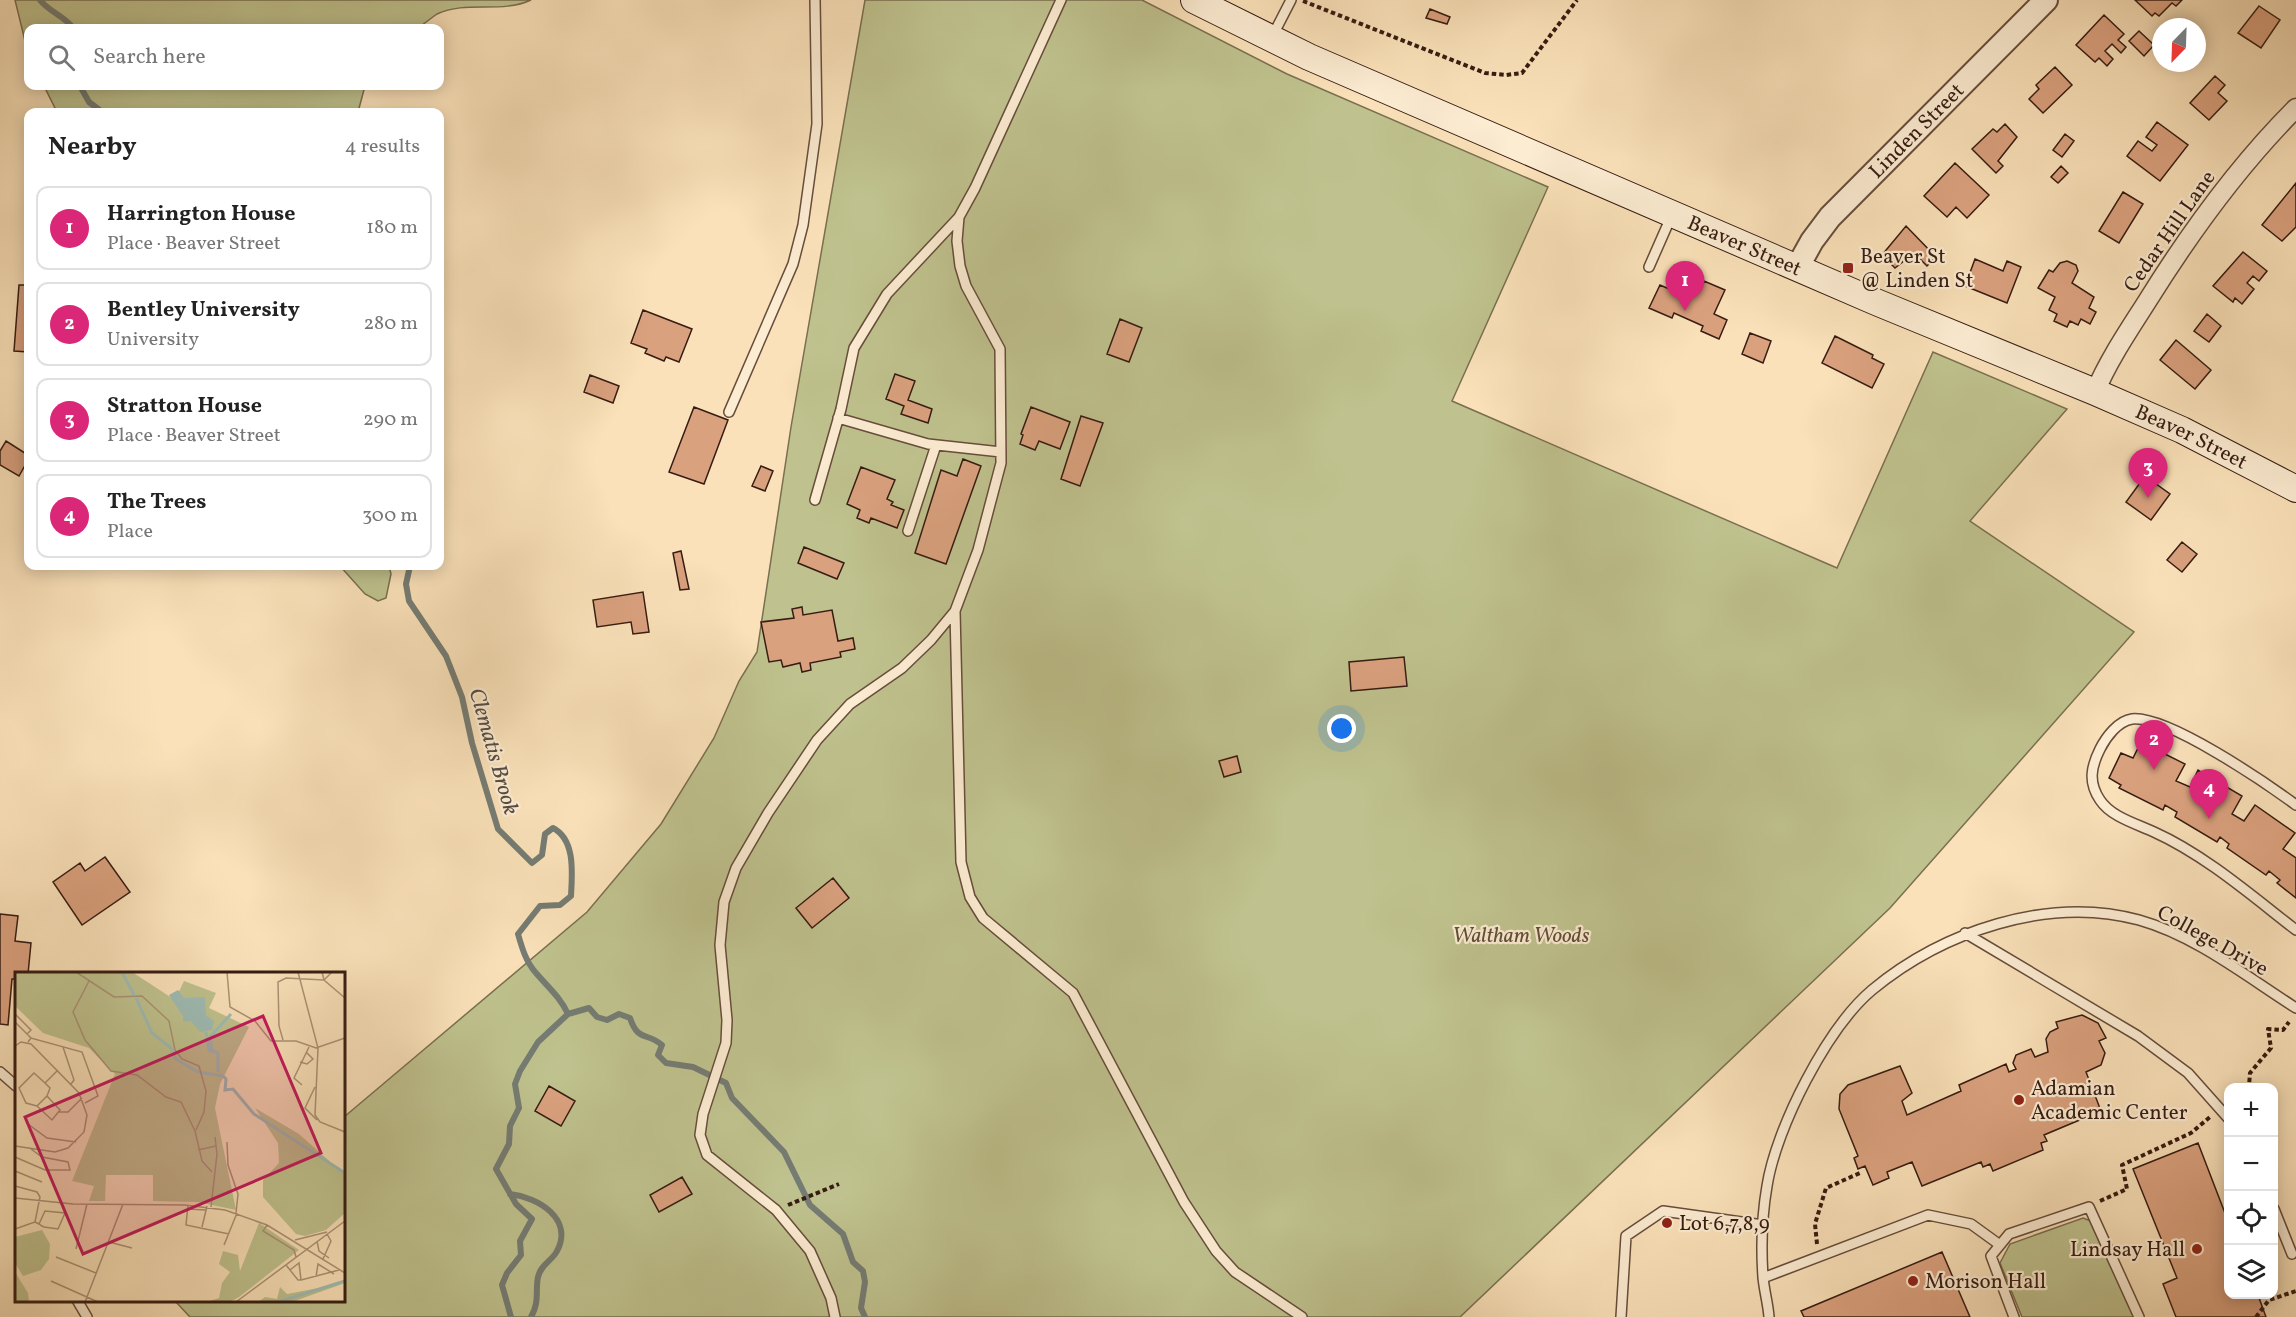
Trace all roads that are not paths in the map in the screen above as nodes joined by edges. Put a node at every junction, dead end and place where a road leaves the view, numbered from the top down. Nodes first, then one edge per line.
1 (815, 0) edge
2 (1061, 0) edge
3 (1194, 0) edge
4 (1279, 0) edge
5 (2040, 2) edge
6 (1289, 4) edge
7 (1271, 39) junction
8 (2296, 108) edge
9 (1672, 214) junction
10 (959, 217) junction
11 (1649, 267) dead end
12 (1797, 268) junction
13 (2095, 392) junction
14 (729, 412) dead end
15 (838, 418) junction
16 (936, 445) junction
17 (1001, 452) junction
18 (2296, 489) edge
19 (815, 500) dead end
20 (908, 531) dead end
21 (955, 611) junction
22 (2296, 805) edge
23 (2296, 930) edge
24 (1965, 933) junction
25 (2296, 1008) edge
26 (0, 1072) edge
27 (15, 1085) edge
28 (2224, 1113) edge
29 (2278, 1219) edge
30 (1763, 1225) junction
31 (2000, 1245) junction
32 (2292, 1254) dead end
33 (1763, 1278) junction
34 (78, 1302) edge
35 (87, 1317) edge
36 (835, 1317) edge
37 (1302, 1317) edge
38 (1621, 1317) edge
39 (1769, 1317) edge
40 (2014, 1317) edge
41 (2139, 1317) edge

1 - 14 lane
2 - 10 lane
3 - 7 main road, Beaver Street
4 - 6 lane
5 - 12 street, Linden Street
6 - 7 lane
7 - 9 main road, Beaver Street
8 - 13 street, Cedar Hill Lane
9 - 11 lane
9 - 12 main road, Beaver Street
10 - 15 lane
10 - 17 lane
12 - 13 main road, Beaver Street
13 - 18 main road, Beaver Street
15 - 16 lane
15 - 19 lane
16 - 17 lane
16 - 20 lane
17 - 21 lane
21 - 36 lane
21 - 37 lane
22 - 23 lane
24 - 25 lane, College Drive
24 - 28 lane
24 - 30 lane, College Drive
26 - 27 lane
29 - 32 lane
30 - 33 lane, College Drive
30 - 38 lane
31 - 33 lane
31 - 40 lane
31 - 41 lane
33 - 39 lane, College Drive
34 - 35 lane

